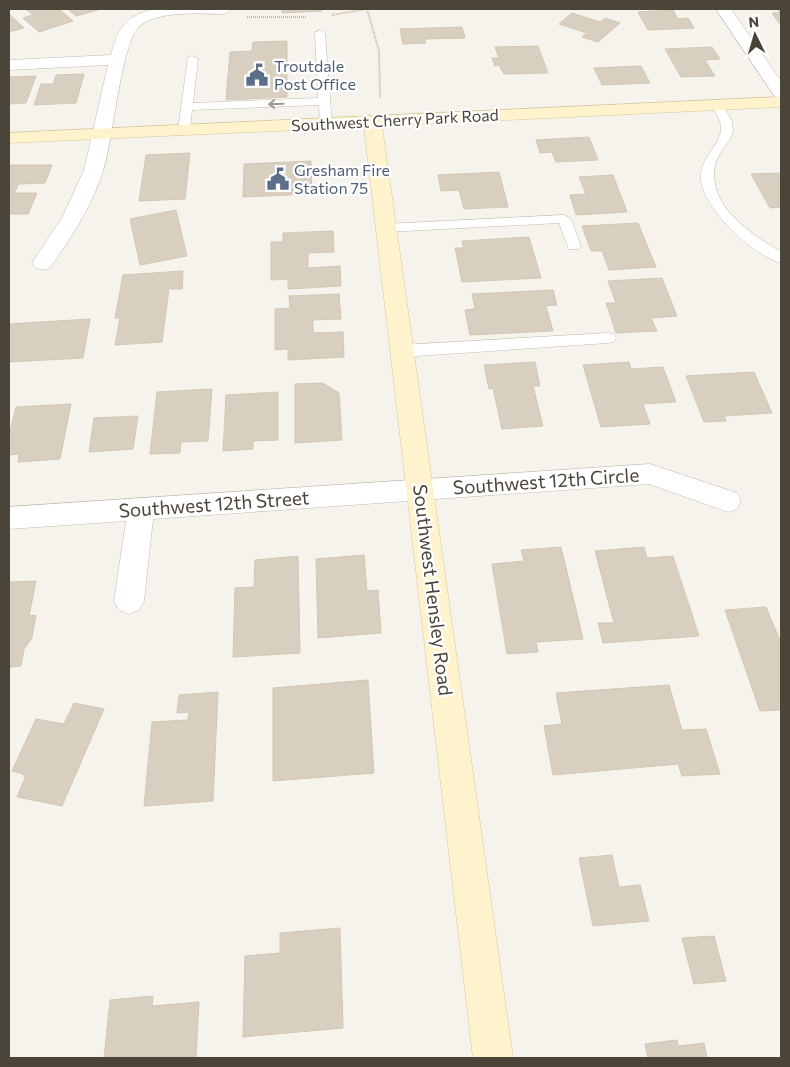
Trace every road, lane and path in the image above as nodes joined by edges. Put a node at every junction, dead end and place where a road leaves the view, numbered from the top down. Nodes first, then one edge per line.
1 (224, 9) edge
2 (366, 9) edge
3 (723, 9) edge
4 (242, 16) dead end
5 (324, 16) dead end
6 (307, 17) dead end
7 (320, 33) dead end
8 (192, 59) dead end
9 (118, 60) junction
10 (9, 65) edge
11 (781, 93) edge
12 (325, 101) junction
13 (781, 102) edge
14 (717, 105) junction
15 (187, 107) junction
16 (377, 121) junction
17 (326, 124) junction
18 (184, 130) junction
19 (103, 134) junction
20 (9, 138) edge
21 (386, 228) junction
22 (781, 241) edge
23 (574, 246) dead end
24 (761, 247) junction
25 (781, 258) edge
26 (44, 263) dead end
27 (608, 338) dead end
28 (402, 351) junction
29 (420, 490) junction
30 (728, 501) dead end
31 (141, 509) junction
32 (9, 518) edge
33 (129, 601) dead end
34 (493, 1058) edge

1 - 9 street
2 - 5 path
2 - 16 path
3 - 11 street
4 - 6 path
7 - 12 lane
8 - 15 lane
9 - 10 street
9 - 19 street
12 -> 15 lane
12 - 17 lane
13 - 14 street, Southwest Cherry Park Road
14 - 16 street, Southwest Cherry Park Road
14 - 24 lane
15 - 18 lane
16 - 17 street, Southwest Cherry Park Road
16 - 21 street, Southwest Hensley Road
17 - 18 street, Southwest Cherry Park Road
18 - 19 street, Southwest Cherry Park Road
19 - 20 street, Southwest Cherry Park Road
19 - 26 street
21 - 23 lane
21 - 28 street, Southwest Hensley Road
22 - 24 lane
24 - 25 lane
27 - 28 lane
28 - 29 street, Southwest Hensley Road
29 - 30 street, Southwest 12th Circle
29 - 31 street, Southwest 12th Street
29 - 34 street, Southwest Hensley Road
31 - 32 street, Southwest 12th Street
31 - 33 street

